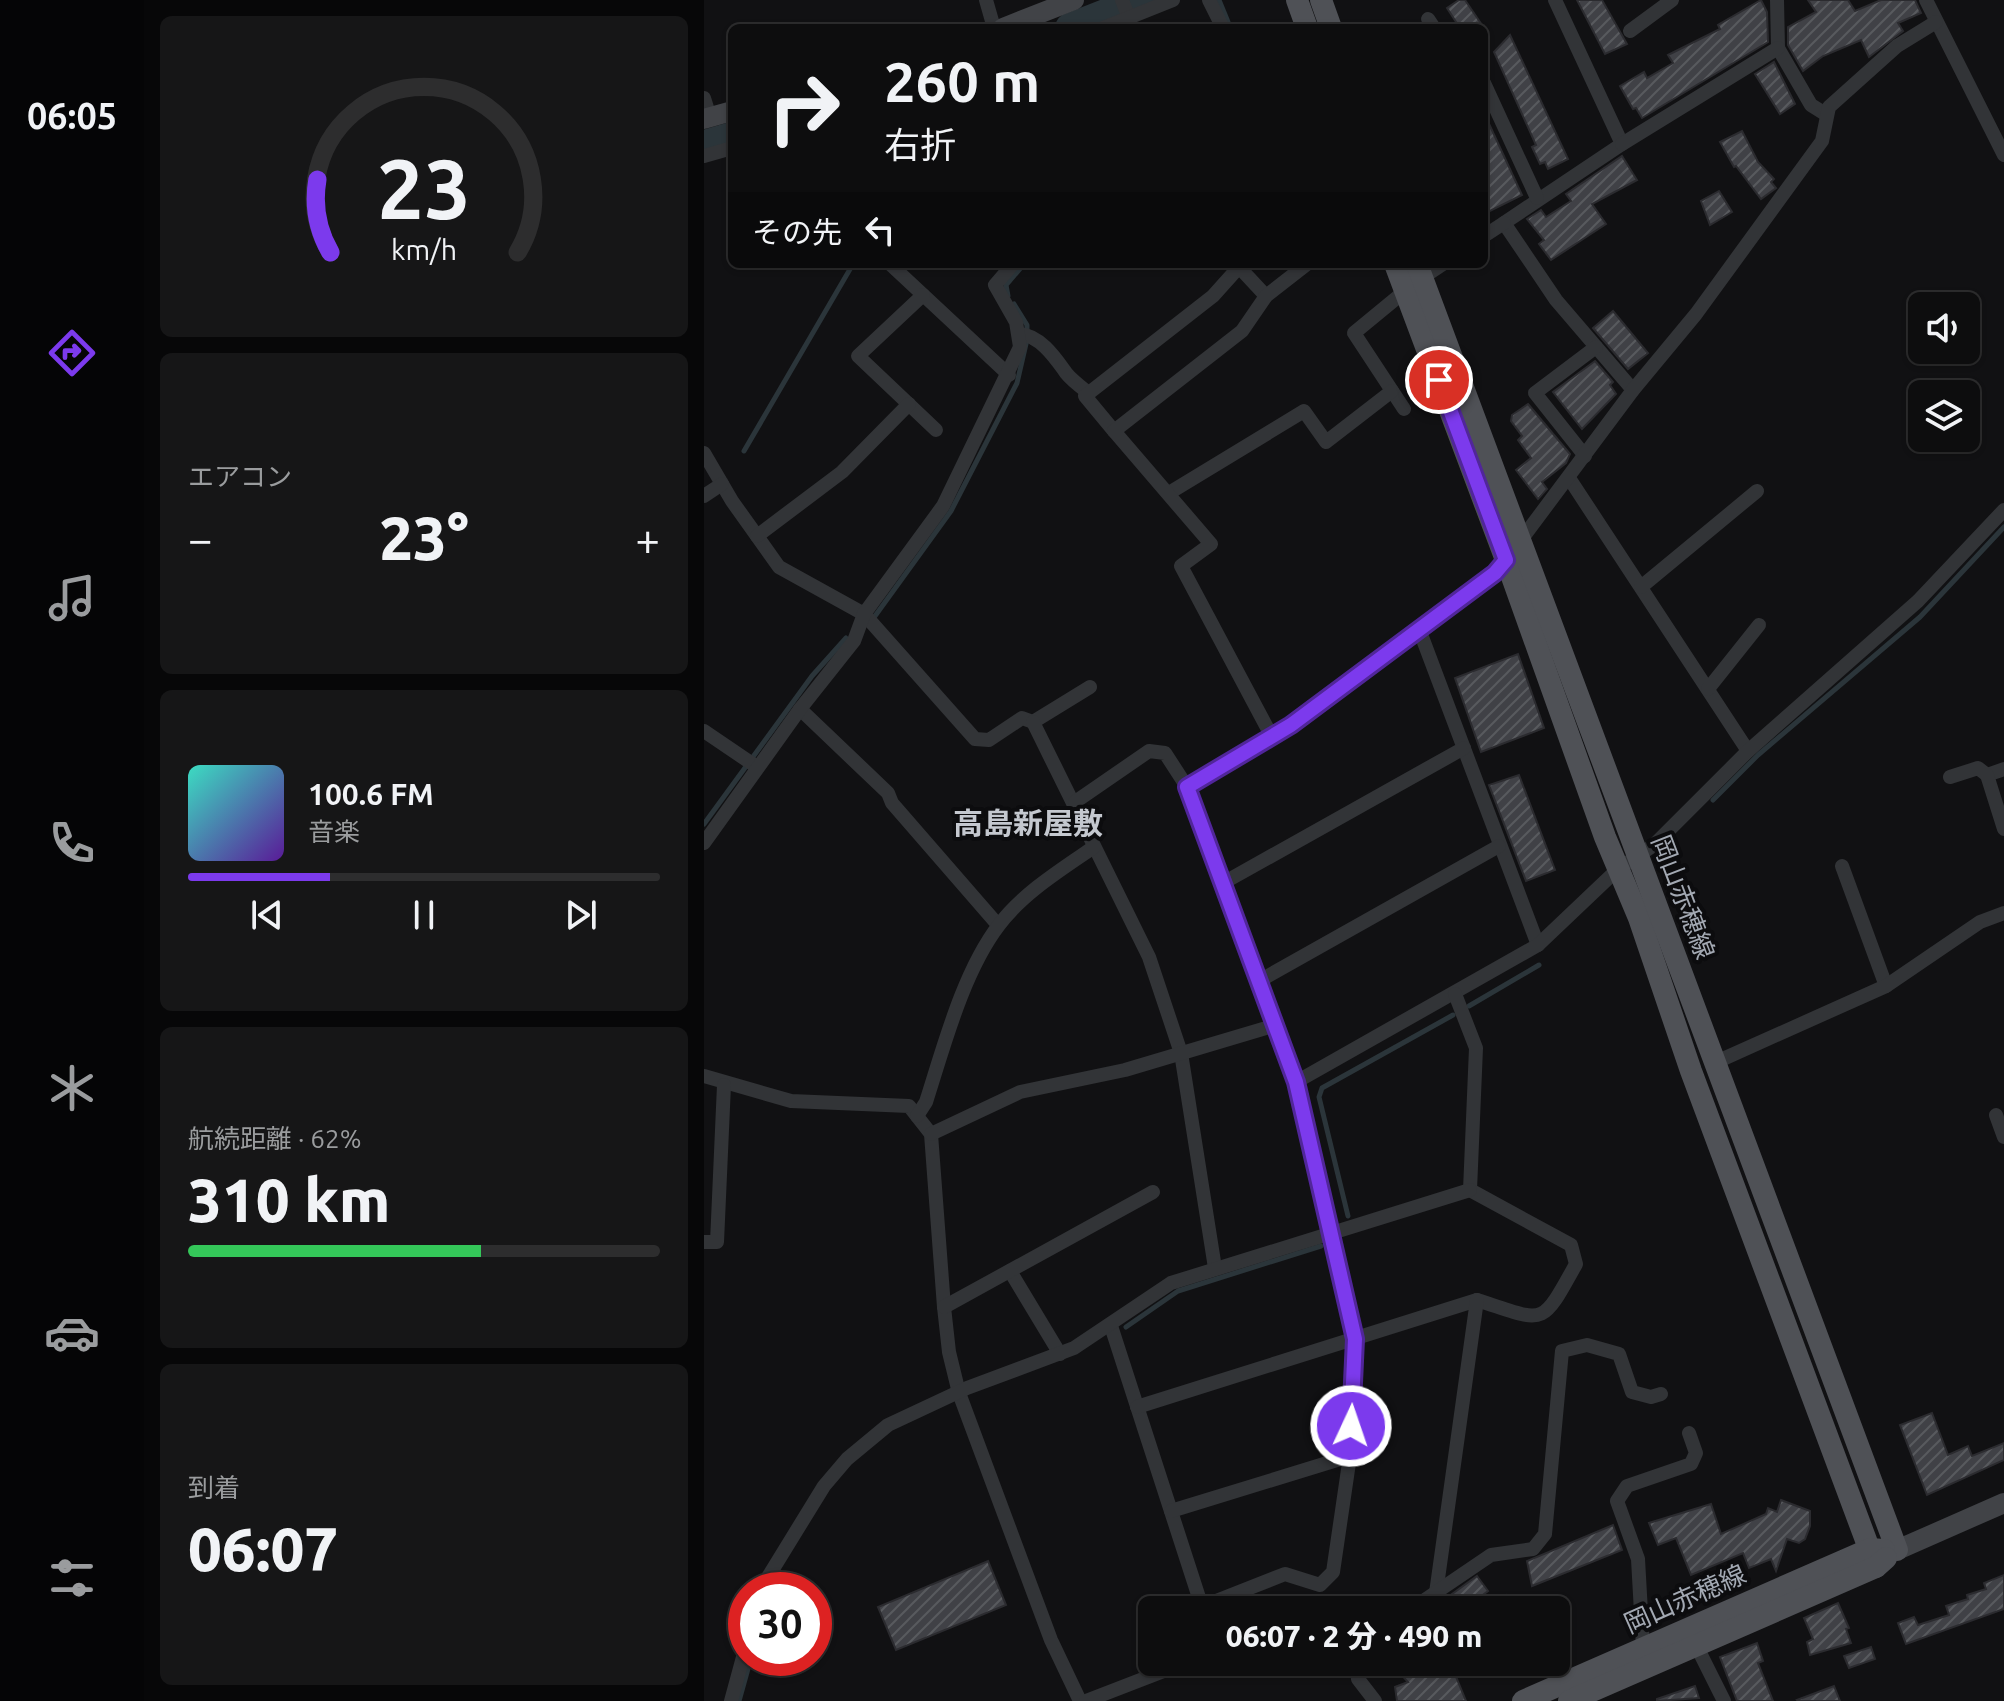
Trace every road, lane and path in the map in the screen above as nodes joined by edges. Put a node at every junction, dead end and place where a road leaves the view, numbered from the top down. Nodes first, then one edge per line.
1 (986, 0) edge
2 (1074, 0) edge
3 (1173, 0) edge
4 (1209, 0) edge
5 (1297, 0) edge
6 (1321, 0) edge
7 (1555, 0) edge
8 (1672, 0) edge
9 (1777, 0) edge
10 (1926, 0) edge
11 (1124, 13) edge
12 (1936, 22) junction
13 (993, 24) edge
14 (1013, 24) edge
15 (1221, 24) edge
16 (1306, 24) edge
17 (1330, 24) edge
18 (1630, 31) dead end
19 (1778, 48) junction
20 (1488, 92) edge
21 (706, 111) edge
22 (728, 111) edge
23 (1827, 115) junction
24 (2004, 117) edge
25 (1992, 131) junction
26 (1622, 144) junction
27 (728, 149) edge
28 (2004, 155) edge
29 (704, 156) edge
30 (1537, 198) junction
31 (1504, 223) junction
32 (1488, 233) edge
33 (894, 268) edge
34 (1010, 268) edge
35 (1238, 268) edge
36 (1240, 268) edge
37 (1302, 268) edge
38 (1435, 268) edge
39 (1415, 278) edge
40 (923, 295) junction
41 (1266, 296) junction
42 (1025, 334) junction
43 (1596, 347) junction
44 (1009, 375) junction
45 (1633, 390) junction
46 (1392, 391) junction
47 (1088, 393) junction
48 (909, 404) junction
49 (1404, 409) dead end
50 (936, 430) dead end
51 (1114, 431) junction
52 (704, 453) edge
53 (1585, 456) junction
54 (1569, 478) junction
55 (722, 484) junction
56 (1757, 491) dead end
57 (1169, 493) junction
58 (704, 496) edge
59 (2004, 510) edge
60 (757, 536) junction
61 (1521, 540) junction
62 (1506, 560) junction
63 (1641, 587) junction
64 (864, 614) junction
65 (1759, 625) dead end
66 (1419, 629) junction
67 (1090, 687) dead end
68 (1708, 689) junction
69 (800, 709) junction
70 (1033, 722) junction
71 (704, 731) edge
72 (1272, 737) junction
73 (1464, 748) junction
74 (1748, 751) junction
75 (752, 764) junction
76 (2004, 769) edge
77 (1987, 775) junction
78 (1950, 777) dead end
79 (1187, 787) junction
80 (1075, 802) junction
81 (2004, 829) edge
82 (704, 843) edge
83 (1499, 846) junction
84 (1094, 847) junction
85 (1639, 856) junction
86 (1842, 866) dead end
87 (1618, 869) junction
88 (1223, 883) junction
89 (2004, 913) edge
90 (998, 925) junction
91 (1538, 945) junction
92 (1259, 981) junction
93 (1886, 986) junction
94 (1455, 994) junction
95 (1276, 1025) junction
96 (1181, 1053) junction
97 (1714, 1063) junction
98 (704, 1076) edge
99 (1296, 1082) junction
100 (724, 1085) junction
101 (1996, 1115) dead end
102 (917, 1116) junction
103 (931, 1134) junction
104 (2004, 1137) edge
105 (1470, 1190) junction
106 (1153, 1192) dead end
107 (1333, 1232) junction
108 (704, 1242) edge
109 (1215, 1268) junction
110 (1010, 1271) junction
111 (1477, 1300) junction
112 (944, 1307) junction
113 (1111, 1326) junction
114 (1355, 1339) junction
115 (1060, 1354) junction
116 (959, 1393) junction
117 (1661, 1394) dead end
118 (1137, 1407) junction
119 (1689, 1433) dead end
120 (1350, 1456) junction
121 (2004, 1503) edge
122 (1171, 1511) junction
123 (1897, 1550) junction
124 (1873, 1558) junction
125 (771, 1572) edge
126 (1436, 1593) junction
127 (1198, 1596) edge
128 (1231, 1596) edge
129 (1431, 1596) edge
130 (1692, 1637) junction
131 (1643, 1648) junction
132 (738, 1676) edge
133 (1150, 1676) edge
134 (1358, 1676) edge
135 (1558, 1697) edge
136 (731, 1701) edge
137 (1083, 1701) edge
138 (1375, 1701) edge
139 (1523, 1701) edge
140 (1724, 1701) edge

1 - 13 street
2 - 14 main road
3 - 11 street
4 - 15 street
5 - 16 main road
6 - 17 main road
7 - 26 street
8 - 18 street
9 - 19 street
10 - 12 street
12 - 23 street
12 - 25 street
19 - 23 street
19 - 26 street
20 - 30 street
21 - 22 main road
23 - 45 street
24 - 25 street
25 - 28 street
26 - 30 street
27 - 29 street
30 - 31 street
31 - 32 street
31 - 43 street
33 - 40 street
34 - 42 street
35 - 47 street
36 - 41 street
37 - 41 street
38 - 39 street
39 - 46 street
39 - 61 main road, 岡山赤穂線
39 - 62 main road, 岡山赤穂線
40 - 44 street
40 - 48 street
41 - 51 street
42 - 44 street
42 - 47 street
43 - 45 street
43 - 53 street
44 - 64 street
45 - 53 street
46 - 49 street
46 - 57 street
47 - 51 street
48 - 50 street
48 - 60 street
51 - 57 street
52 - 55 street
53 - 54 street
54 - 61 street
54 - 63 street
55 - 58 street
55 - 60 street
56 - 63 street
57 - 72 street
59 - 74 street
60 - 64 street
61 - 85 main road, 岡山赤穂線
62 - 66 street
62 - 87 main road, 岡山赤穂線
63 - 68 street
64 - 69 street
64 - 70 street
65 - 68 street
66 - 72 street
66 - 73 street
67 - 70 street
68 - 74 street
69 - 75 street
69 - 90 street
70 - 80 street
71 - 75 street
72 - 79 street
73 - 83 street
73 - 88 street
74 - 85 street
75 - 82 street
76 - 77 street
77 - 78 street
77 - 81 street
79 - 80 street
79 - 88 street
80 - 84 street
83 - 91 street
83 - 92 street
84 - 90 street
84 - 96 street
85 - 87 street
85 - 97 main road, 岡山赤穂線
86 - 93 street
87 - 91 street
87 - 124 main road, 岡山赤穂線
88 - 92 street
89 - 93 street
90 - 102 street
91 - 94 street
92 - 95 street
93 - 97 street
94 - 99 street
94 - 105 street
95 - 96 street
95 - 99 street
96 - 103 street
96 - 109 street
97 - 123 main road, 岡山赤穂線
98 - 100 street
99 - 107 street
100 - 102 street
100 - 108 street
101 - 104 street
102 - 103 street
103 - 112 street
105 - 107 street
105 - 111 street
106 - 110 street
107 - 109 street
107 - 114 street
109 - 113 street
110 - 112 street
110 - 115 street
111 - 114 street
111 - 126 street
112 - 116 street
113 - 115 street
113 - 118 street
114 - 118 street
114 - 120 street
115 - 116 street
116 - 125 street
116 - 137 street
117 - 126 street
118 - 122 street
119 - 131 street
120 - 122 street
120 - 128 street
121 - 123 main road
122 - 127 street
123 - 124 main road, 岡山赤穂線
124 - 130 main road, 岡山赤穂線
126 - 129 street
130 - 131 main road, 岡山赤穂線
130 - 135 main road, 岡山赤穂線
130 - 140 street
131 - 135 main road, 岡山赤穂線
132 - 136 street
133 - 137 street
134 - 138 street
135 - 139 main road, 岡山赤穂線

